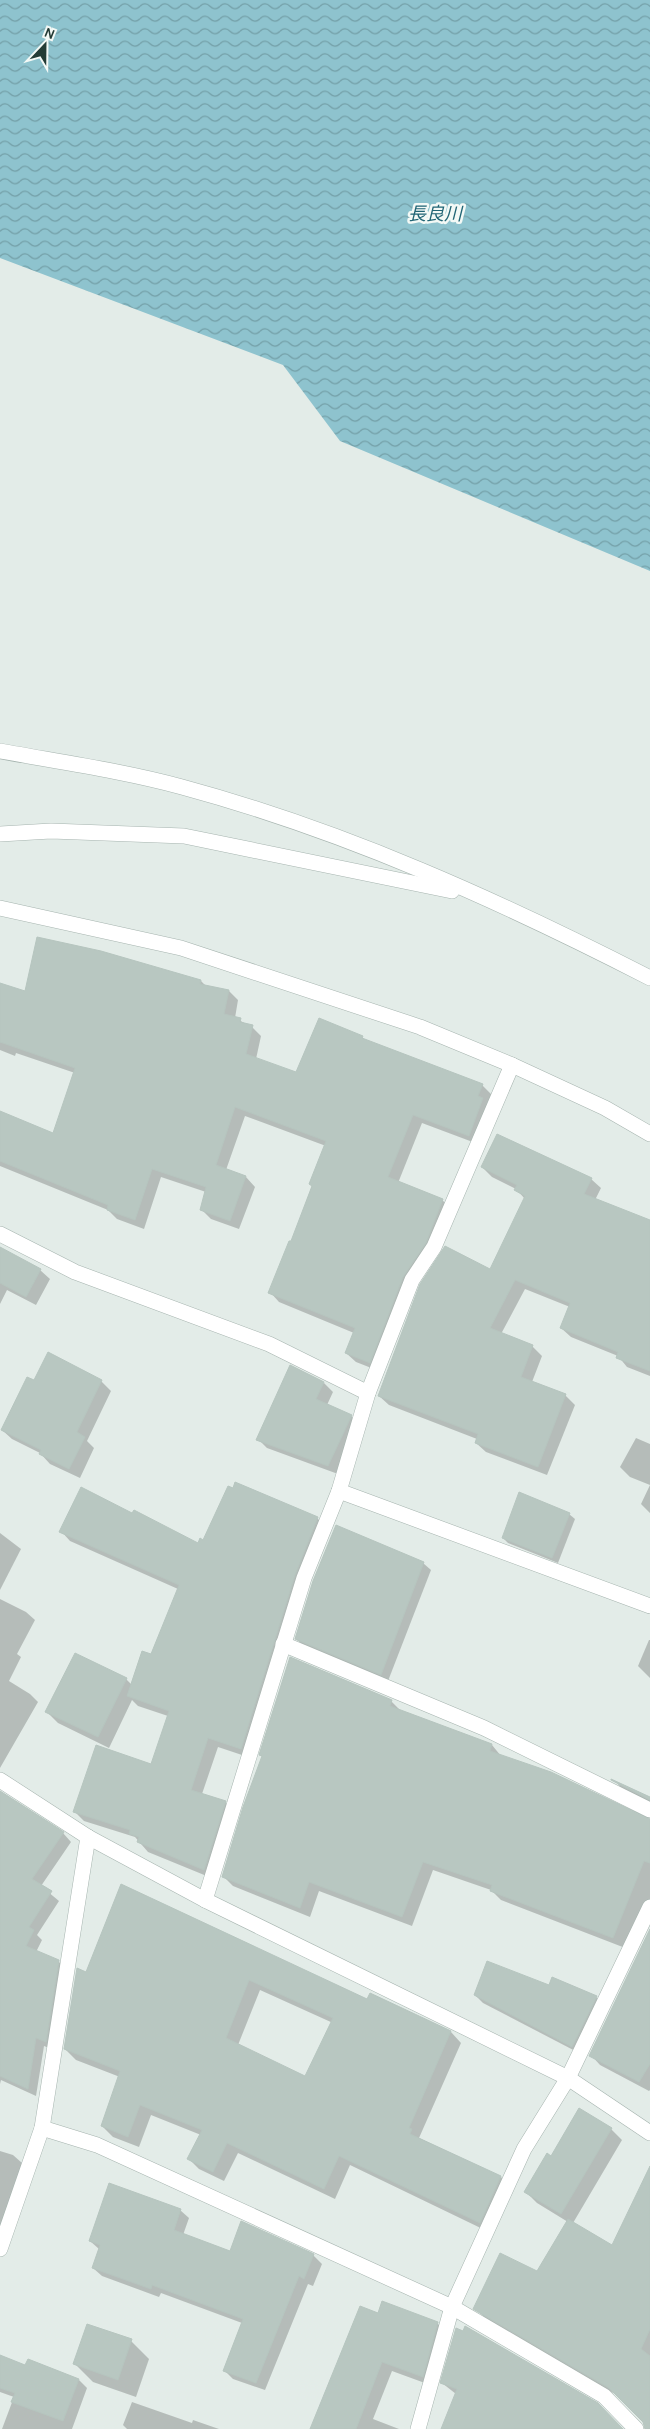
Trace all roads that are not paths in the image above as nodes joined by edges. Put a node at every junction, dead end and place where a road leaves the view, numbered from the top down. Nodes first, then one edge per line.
1 (0, 751) edge
2 (0, 834) edge
3 (492, 900) junction
4 (0, 908) edge
5 (650, 978) edge
6 (512, 1065) junction
7 (650, 1134) edge
8 (0, 1234) edge
9 (368, 1393) junction
10 (339, 1491) junction
11 (650, 1606) edge
12 (283, 1644) junction
13 (0, 1780) edge
14 (650, 1810) edge
15 (88, 1836) junction
16 (205, 1900) junction
17 (650, 1907) edge
18 (568, 2078) junction
19 (42, 2128) junction
20 (650, 2133) edge
21 (0, 2249) edge
22 (452, 2307) junction
23 (418, 2429) edge
24 (636, 2429) edge

1 - 3 street
2 - 3 street
3 - 5 street
4 - 6 street
6 - 7 street
6 - 9 street
8 - 9 street
9 - 10 street
10 - 11 street
10 - 12 street
12 - 14 street
12 - 16 street
13 - 15 street
15 - 16 street
15 - 19 street
16 - 18 street
17 - 18 street
18 - 20 street
18 - 22 street
19 - 21 street
19 - 22 street
22 - 23 street
22 - 24 street

